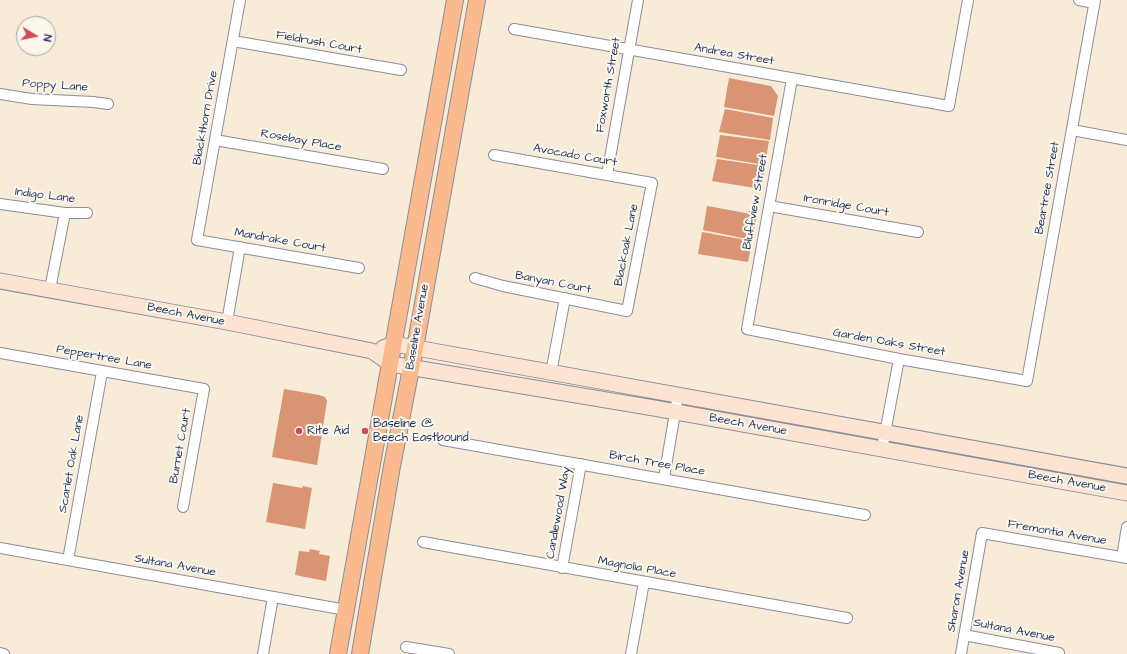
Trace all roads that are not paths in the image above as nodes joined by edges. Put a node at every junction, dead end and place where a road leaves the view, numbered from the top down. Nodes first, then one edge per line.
1 (240, 0) edge
2 (455, 0) edge
3 (477, 0) edge
4 (638, 0) edge
5 (968, 0) edge
6 (1079, 0) edge
7 (1094, 1) edge
8 (514, 29) dead end
9 (233, 41) junction
10 (629, 50) junction
11 (401, 70) dead end
12 (792, 78) junction
13 (0, 94) edge
14 (108, 104) dead end
15 (1072, 130) junction
16 (215, 140) junction
17 (1127, 140) edge
18 (494, 155) dead end
19 (383, 169) dead end
20 (607, 175) junction
21 (652, 183) joint
22 (0, 204) edge
23 (769, 206) junction
24 (65, 213) junction
25 (87, 213) dead end
26 (918, 232) dead end
27 (197, 240) joint
28 (240, 247) junction
29 (359, 268) dead end
30 (475, 278) dead end
31 (0, 281) edge
32 (50, 289) junction
33 (565, 298) junction
34 (628, 311) joint
35 (227, 322) junction
36 (747, 329) joint
37 (394, 344) junction
38 (415, 348) junction
39 (372, 351) junction
40 (0, 355) edge
41 (899, 359) junction
42 (390, 364) junction
43 (411, 366) junction
44 (102, 372) junction
45 (551, 373) junction
46 (1027, 381) joint
47 (204, 389) joint
48 (678, 395) junction
49 (676, 412) junction
50 (885, 433) junction
51 (443, 440) dead end
52 (882, 449) junction
53 (581, 464) junction
54 (1127, 476) edge
55 (664, 478) junction
56 (1127, 493) edge
57 (184, 507) dead end
58 (865, 515) dead end
59 (1127, 527) edge
60 (982, 533) joint
61 (423, 542) dead end
62 (0, 548) edge
63 (1124, 558) edge
64 (68, 560) junction
65 (562, 568) junction
66 (644, 582) junction
67 (273, 597) junction
68 (346, 610) junction
69 (847, 618) dead end
70 (964, 635) junction
71 (406, 647) dead end
72 (0, 653) edge
73 (1059, 653) dead end
74 (4, 654) edge
75 (263, 654) edge
76 (338, 654) edge
77 (360, 654) edge
78 (449, 654) edge
79 (631, 654) edge
80 (961, 654) edge

1 - 9 street, Blackthorn Drive
2 - 37 main road, Baseline Avenue
3 - 38 main road, Baseline Avenue
4 - 10 street, Foxworth Street
5 - 12 street, Andrea Street
6 - 7 street
7 - 15 street, Beartree Street
8 - 10 street, Andrea Street
9 - 11 street, Fieldrush Court
9 - 16 street, Blackthorn Drive
10 - 12 street, Andrea Street
10 - 20 street, Foxworth Street
12 - 23 street, Bluffview Street
13 - 14 street, Poppy Lane
15 - 17 street
15 - 46 street, Beartree Street
16 - 19 street, Rosebay Place
16 - 27 street, Blackthorn Drive
18 - 20 street, Avocado Court
20 - 21 street, Avocado Court
21 - 34 street, Blackoak Lane
22 - 24 street, Indigo Lane
23 - 26 street, Ironridge Court
23 - 36 street, Bluffview Street
24 - 25 street, Indigo Lane
24 - 32 street
27 - 28 street, Mandrake Court
28 - 29 street, Mandrake Court
28 - 35 street
30 - 33 street, Banyan Court
31 - 32 main road, Beech Avenue
32 - 35 main road, Beech Avenue
33 - 34 street, Banyan Court
33 - 45 street
35 - 39 main road, Beech Avenue
36 - 41 street, Garden Oaks Street
37 - 38 main road, Beech Avenue
37 - 39 main road, Beech Avenue
37 - 42 main road, Baseline Avenue
38 - 43 main road, Baseline Avenue
38 - 45 main road, Beech Avenue
39 - 42 main road, Beech Avenue
40 - 44 street, Peppertree Lane
41 - 46 street, Garden Oaks Street
41 - 50 street
42 - 43 main road, Beech Avenue
42 - 68 main road, Baseline Avenue
43 - 49 main road, Beech Avenue
43 - 77 main road, Baseline Avenue
44 - 47 street, Peppertree Lane
44 - 64 street, Scarlet Oak Lane
45 - 48 main road, Beech Avenue
47 - 57 street, Burnet Court
48 - 49 street
48 - 50 main road, Beech Avenue
49 - 52 main road, Beech Avenue
49 - 55 street
50 - 52 street
50 - 54 main road, Beech Avenue
51 - 53 street, Birch Tree Place
52 - 56 main road, Beech Avenue
53 - 55 street, Birch Tree Place
53 - 65 street, Candlewood Way
55 - 58 street, Birch Tree Place
59 - 63 street
60 - 63 street, Fremontia Avenue
60 - 70 street, Sharon Avenue
61 - 65 street, Magnolia Place
62 - 64 street, Sultana Avenue
64 - 67 street, Sultana Avenue
65 - 66 street, Magnolia Place
66 - 69 street, Magnolia Place
66 - 79 street
67 - 68 street, Sultana Avenue
67 - 75 street
68 - 76 main road, Baseline Avenue
70 - 73 street, Sultana Avenue
70 - 80 street, Sharon Avenue
71 - 78 street
72 - 74 street

